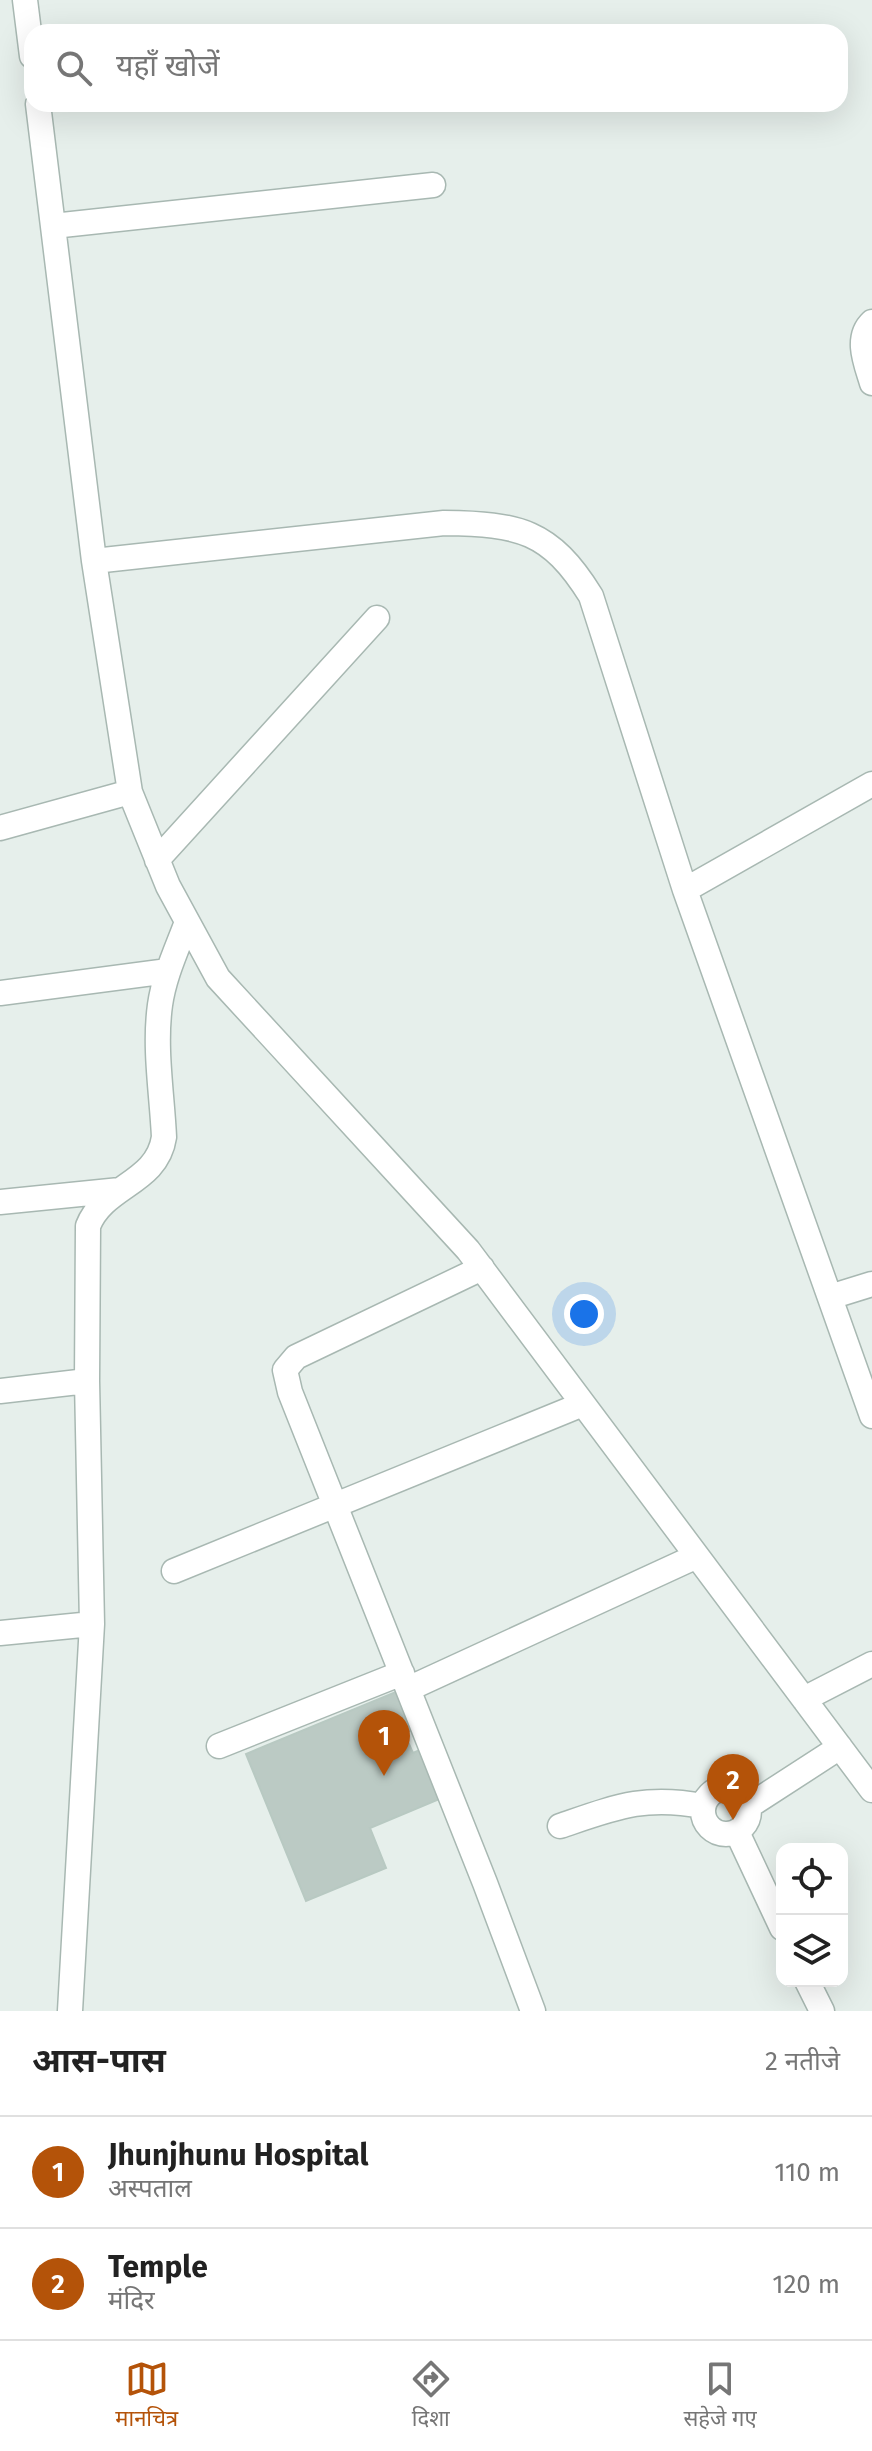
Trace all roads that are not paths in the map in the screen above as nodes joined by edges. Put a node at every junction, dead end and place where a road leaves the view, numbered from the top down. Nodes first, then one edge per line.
1 (25, 0) edge
2 (28, 24) edge
3 (39, 112) edge
4 (433, 185) dead end
5 (53, 226) junction
6 (872, 322) edge
7 (872, 383) edge
8 (94, 561) junction
9 (377, 618) dead end
10 (872, 784) edge
11 (130, 792) junction
12 (0, 828) edge
13 (157, 860) junction
14 (685, 890) junction
15 (187, 922) junction
16 (168, 971) junction
17 (0, 993) edge
18 (122, 1189) junction
19 (0, 1202) edge
20 (482, 1268) junction
21 (872, 1284) edge
22 (830, 1297) junction
23 (87, 1381) junction
24 (0, 1391) edge
25 (583, 1404) junction
26 (872, 1416) edge
27 (335, 1507) junction
28 (697, 1556) junction
29 (174, 1571) dead end
30 (92, 1624) junction
31 (0, 1633) edge
32 (872, 1664) edge
33 (405, 1681) junction
34 (804, 1699) junction
35 (219, 1746) dead end
36 (840, 1747) junction
37 (872, 1790) edge
38 (703, 1806) junction
39 (749, 1806) junction
40 (560, 1826) dead end
41 (737, 1832) junction
42 (776, 1915) edge
43 (810, 1987) edge
44 (70, 2011) edge
45 (533, 2011) edge
46 (822, 2011) edge

1 - 2 street
3 - 5 street
4 - 5 street
5 - 8 street
6 - 7 street
8 - 11 street
8 - 14 street
9 - 13 street
10 - 14 street
11 - 12 street
11 - 13 street
13 - 15 street
14 - 22 street
15 - 16 street
15 - 20 street
16 - 17 street
16 - 18 street
18 - 19 street
18 - 23 street
20 - 25 street
20 - 27 street
21 - 22 street
22 - 26 street
23 - 24 street
23 - 30 street
25 - 27 street
25 - 28 street
27 - 29 street
27 - 33 street
28 - 33 street
28 - 34 street
30 - 31 street
30 - 44 street
32 - 34 street
33 - 35 street
33 - 45 street
34 - 36 street
36 - 37 street
36 - 39 street
38 - 39 street
38 - 40 street
38 - 41 street
39 - 41 street
41 - 42 street
43 - 46 street

